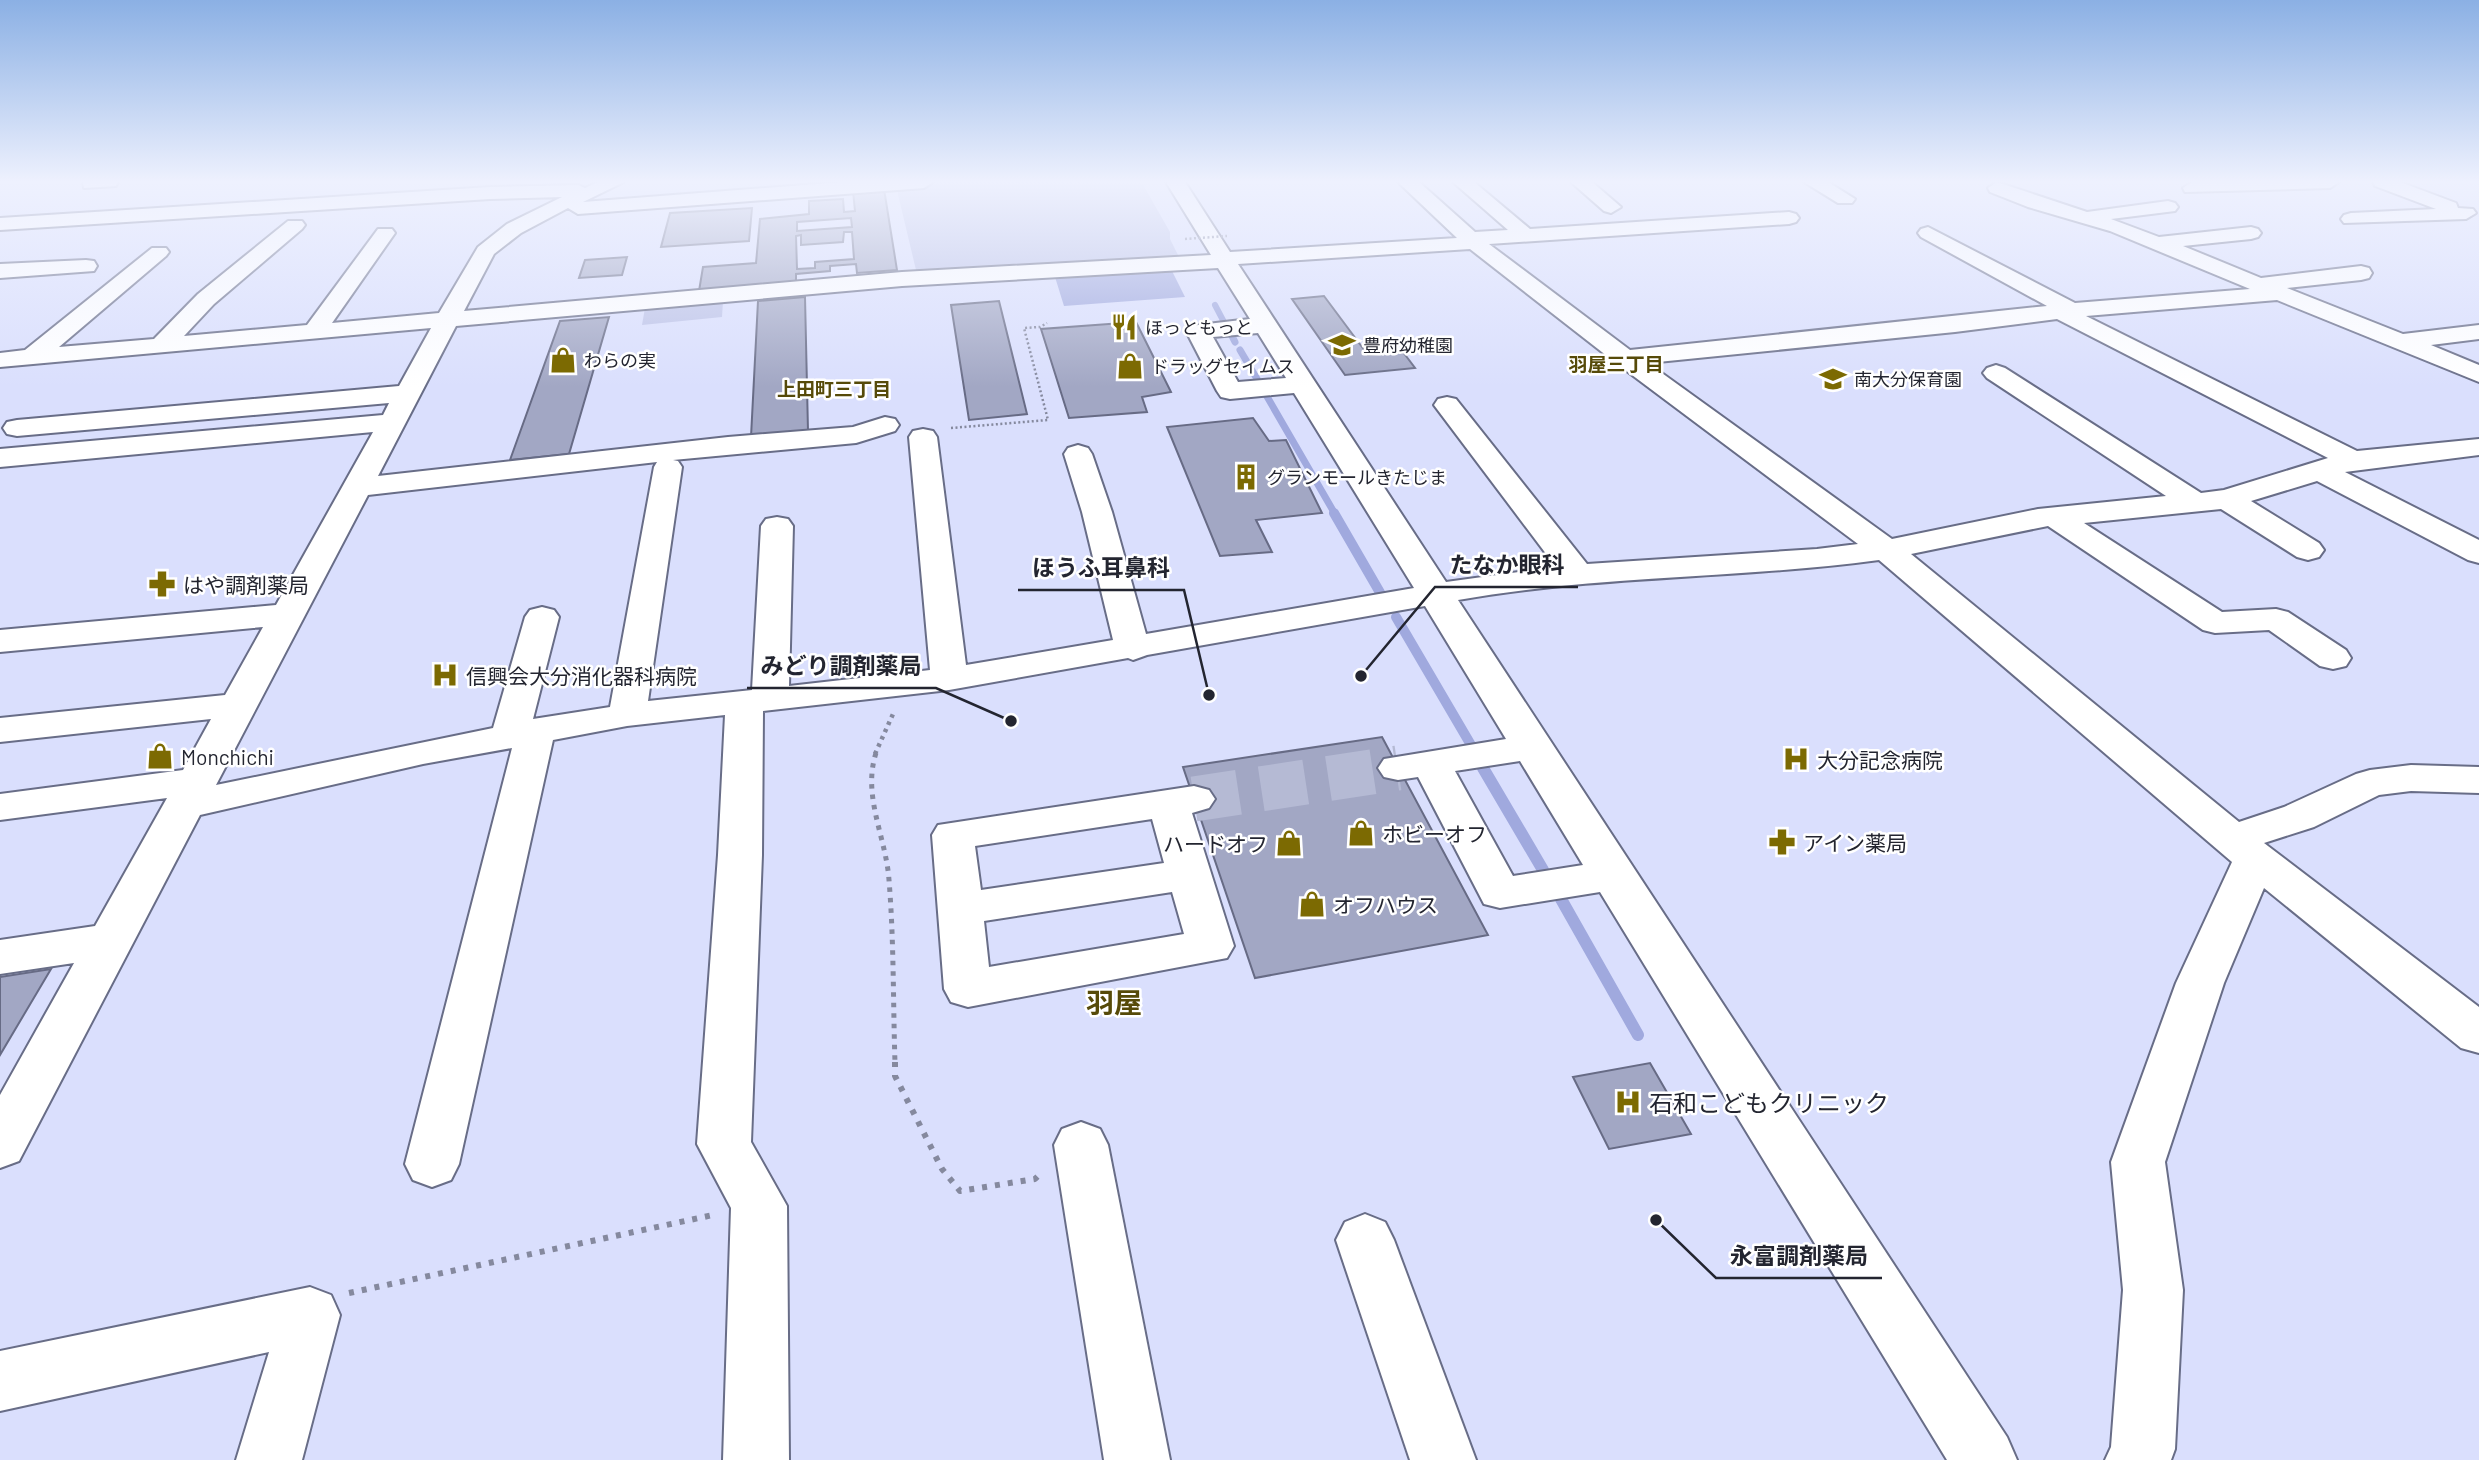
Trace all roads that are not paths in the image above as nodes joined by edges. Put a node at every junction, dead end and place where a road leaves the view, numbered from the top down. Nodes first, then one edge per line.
1 (265, 250) edge
2 (373, 250) edge
3 (486, 250) edge
4 (1267, 250) edge
5 (1484, 250) edge
6 (1958, 250) edge
7 (2177, 250) edge
8 (159, 252) dead end
9 (1225, 252) junction
10 (86, 266) dead end
11 (0, 271) edge
12 (2361, 273) dead end
13 (2270, 289) junction
14 (2065, 311) junction
15 (447, 320) junction
16 (1266, 325) junction
17 (314, 332) junction
18 (2479, 332) edge
19 (2401, 342) junction
20 (161, 346) junction
21 (32, 357) junction
22 (1625, 358) junction
23 (0, 360) edge
24 (1996, 373) dead end
25 (2479, 374) edge
26 (1303, 384) junction
27 (1447, 405) dead end
28 (400, 408) junction
29 (885, 425) dead end
30 (17, 428) dead end
31 (937, 433) road end
32 (2479, 447) edge
33 (1078, 453) dead end
34 (0, 458) edge
35 (2353, 460) junction
36 (668, 467) dead end
37 (2318, 470) junction
38 (357, 487) junction
39 (2212, 501) junction
40 (2053, 516) junction
41 (777, 526) dead end
42 (1886, 550) junction
43 (2308, 550) dead end
44 (2479, 553) edge
45 (1578, 574) junction
46 (1436, 594) junction
47 (289, 614) junction
48 (542, 617) dead end
49 (0, 641) edge
50 (1133, 649) junction
51 (2333, 658) dead end
52 (949, 679) junction
53 (757, 702) junction
54 (239, 705) junction
55 (627, 715) junction
56 (0, 730) edge
57 (523, 732) junction
58 (1533, 747) junction
59 (2479, 780) edge
60 (191, 793) junction
61 (0, 807) edge
62 (2243, 848) junction
63 (1189, 874) junction
64 (1614, 875) junction
65 (960, 909) junction
66 (110, 941) junction
67 (0, 957) edge
68 (2479, 1034) edge
69 (0, 1145) edge
70 (1081, 1145) dead end
71 (432, 1164) dead end
72 (1365, 1240) dead end
73 (0, 1381) edge
74 (269, 1460) edge
75 (756, 1460) edge
76 (1137, 1460) edge
77 (1443, 1460) edge
78 (1984, 1460) edge
79 (2138, 1460) edge

1 - 20 street
2 - 17 street
3 - 15 street
4 - 9 street
5 - 22 street
6 - 14 street
7 - 13 street
8 - 21 street
9 - 15 street
9 - 16 street
10 - 11 street
12 - 13 street
13 - 14 street
13 - 19 street
14 - 22 street
14 - 35 street
15 - 17 street
15 - 28 street
16 - 26 street
16 - 26 street
17 - 20 street
18 - 19 street
19 - 25 street
20 - 21 street
21 - 23 street
22 - 42 street
24 - 39 street
26 - 46 street
27 - 45 street
28 - 30 street
28 - 34 street
28 - 38 street
29 - 38 street
31 - 52 street
32 - 35 street
33 - 50 street
35 - 37 street
36 - 55 street
37 - 39 street
37 - 44 street
38 - 47 street
39 - 40 street
39 - 43 street
40 - 42 street
40 - 51 street
41 - 53 street
42 - 45 street
42 - 62 street
45 - 46 street
46 - 50 street
46 - 58 street
47 - 49 street
47 - 54 street
48 - 57 street
50 - 52 street
52 - 53 street
53 - 55 street
53 - 75 street
54 - 56 street
54 - 60 street
55 - 57 street
57 - 60 street
57 - 71 street
58 - 64 street
58 - 64 street
59 - 62 street
60 - 61 street
60 - 66 street
62 - 68 street
62 - 79 street
63 - 65 street
63 - 65 street
63 - 65 street
64 - 78 street
66 - 67 street
66 - 69 street
70 - 76 street
72 - 77 street
73 - 74 street

